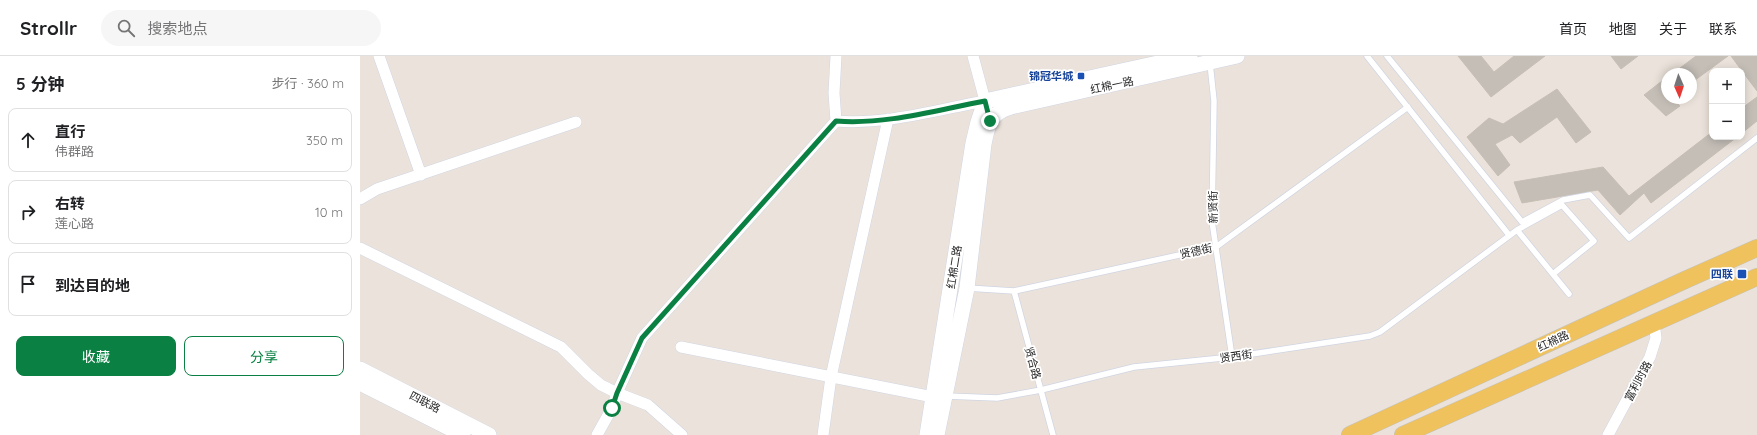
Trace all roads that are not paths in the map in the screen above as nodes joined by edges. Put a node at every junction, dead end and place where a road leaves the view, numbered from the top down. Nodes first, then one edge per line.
1 (379, 56) edge
2 (836, 56) edge
3 (973, 56) edge
4 (1190, 56) edge
5 (1237, 56) edge
6 (1367, 56) edge
7 (1387, 56) edge
8 (1210, 60) edge
9 (985, 101) junction
10 (1408, 107) junction
11 (888, 119) junction
12 (836, 121) junction
13 (990, 121) junction
14 (576, 122) dead end
15 (1757, 138) edge
16 (421, 174) junction
17 (360, 199) edge
18 (1517, 230) junction
19 (1509, 235) junction
20 (1216, 247) junction
21 (360, 248) edge
22 (1757, 248) edge
23 (1553, 274) junction
24 (1757, 277) edge
25 (967, 288) junction
26 (1014, 291) junction
27 (1569, 294) dead end
28 (1654, 323) junction
29 (681, 347) dead end
30 (1232, 357) junction
31 (831, 377) junction
32 (360, 381) edge
33 (1041, 390) junction
34 (617, 393) junction
35 (939, 397) junction
36 (463, 435) edge
37 (489, 435) edge
38 (597, 435) edge
39 (682, 435) edge
40 (823, 435) edge
41 (927, 435) edge
42 (937, 435) edge
43 (1053, 435) edge
44 (1350, 435) edge
45 (1403, 435) edge
46 (1608, 435) edge

1 - 16 street
2 - 12 street
3 - 9 street
4 - 9 main road, 红棉一路
5 - 8 main road, 红棉一路
6 - 10 lane
7 - 15 lane
8 - 13 main road, 红棉一路
8 - 20 lane, 新贤街
9 - 11 street
9 - 13 street
9 - 35 main road, 红棉二路
10 - 19 lane
10 - 20 lane, 贤德街
11 - 12 street
11 - 31 street
12 - 34 street
13 - 25 main road, 红棉二路
14 - 16 street
16 - 17 street
18 - 19 lane, 贤西街
18 - 23 lane
18 - 23 lane, 贤西街
19 - 30 lane, 贤西街
20 - 26 lane, 贤德街
20 - 30 lane, 新贤街
21 - 34 street
22 - 44 main road, 红棉路
23 - 27 lane
24 - 28 main road
25 - 26 lane, 贤德街
25 - 35 main road, 红棉二路
26 - 33 lane, 贤合路
28 - 45 main road
28 - 46 street, 富利时路
29 - 31 street
30 - 33 lane, 贤西街
31 - 35 street
31 - 40 street
32 - 36 main road, 四联路
32 - 37 main road, 四联路
33 - 35 lane, 贤西街
33 - 43 lane, 贤合路
34 - 38 street
34 - 39 street
35 - 41 main road, 红棉二路
35 - 42 main road, 红棉二路

